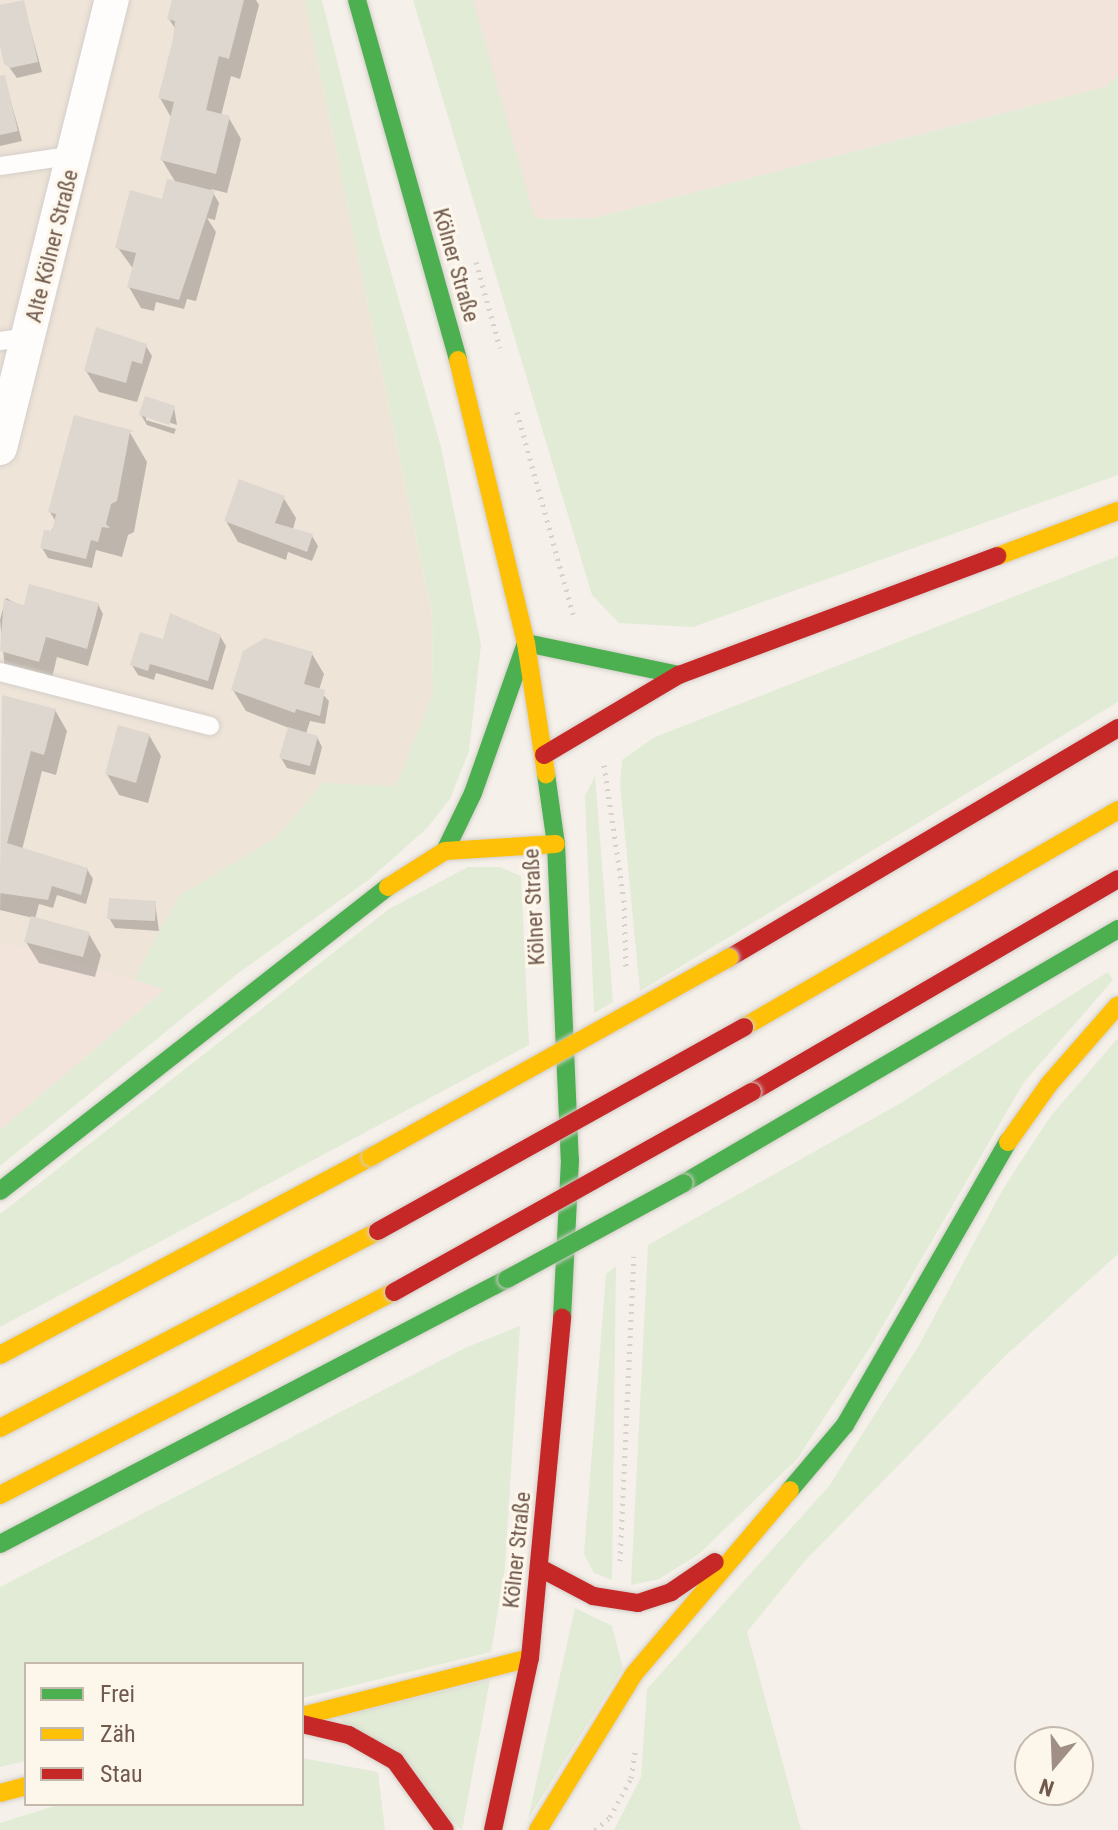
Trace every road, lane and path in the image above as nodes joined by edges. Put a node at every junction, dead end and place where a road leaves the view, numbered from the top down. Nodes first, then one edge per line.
1 (112, 0) edge
2 (357, 0) edge
3 (75, 155) junction
4 (0, 166) edge
5 (14, 339) edge
6 (0, 448) edge
7 (1118, 511) edge
8 (526, 643) junction
9 (0, 672) edge
10 (679, 675) junction
11 (210, 726) dead end
12 (1118, 728) edge
13 (544, 755) junction
14 (1118, 810) edge
15 (556, 844) junction
16 (445, 851) junction
17 (1118, 879) edge
18 (1118, 929) edge
19 (1118, 1005) edge
20 (0, 1191) edge
21 (0, 1355) edge
22 (0, 1428) edge
23 (0, 1495) edge
24 (757, 1533) junction
25 (0, 1544) edge
26 (540, 1568) junction
27 (530, 1658) junction
28 (304, 1715) edge
29 (304, 1724) edge
30 (24, 1787) edge
31 (0, 1793) edge
32 (445, 1830) edge
33 (493, 1830) edge
34 (538, 1830) edge

1 - 3 street, Alte Kölner Straße
2 - 8 main road, Kölner Straße
3 - 4 lane, Alte Kölner Straße
3 - 5 street, Alte Kölner Straße
5 - 6 street, Alte Kölner Straße
7 - 10 main road
8 - 10 main road
8 - 13 main road, Kölner Straße
8 - 16 main road
9 - 11 lane
10 - 13 main road
12 - 21 main road, bridge
13 - 15 main road, Kölner Straße
14 - 22 main road, bridge
15 - 16 main road
15 - 26 main road, Kölner Straße
16 - 20 main road
17 - 23 main road, bridge
18 - 25 main road, bridge
19 - 24 main road
24 - 26 main road
24 - 34 main road
26 - 27 main road, Kölner Straße
27 - 28 main road
27 - 33 main road, Kölner Straße
29 - 32 main road
30 - 31 main road

